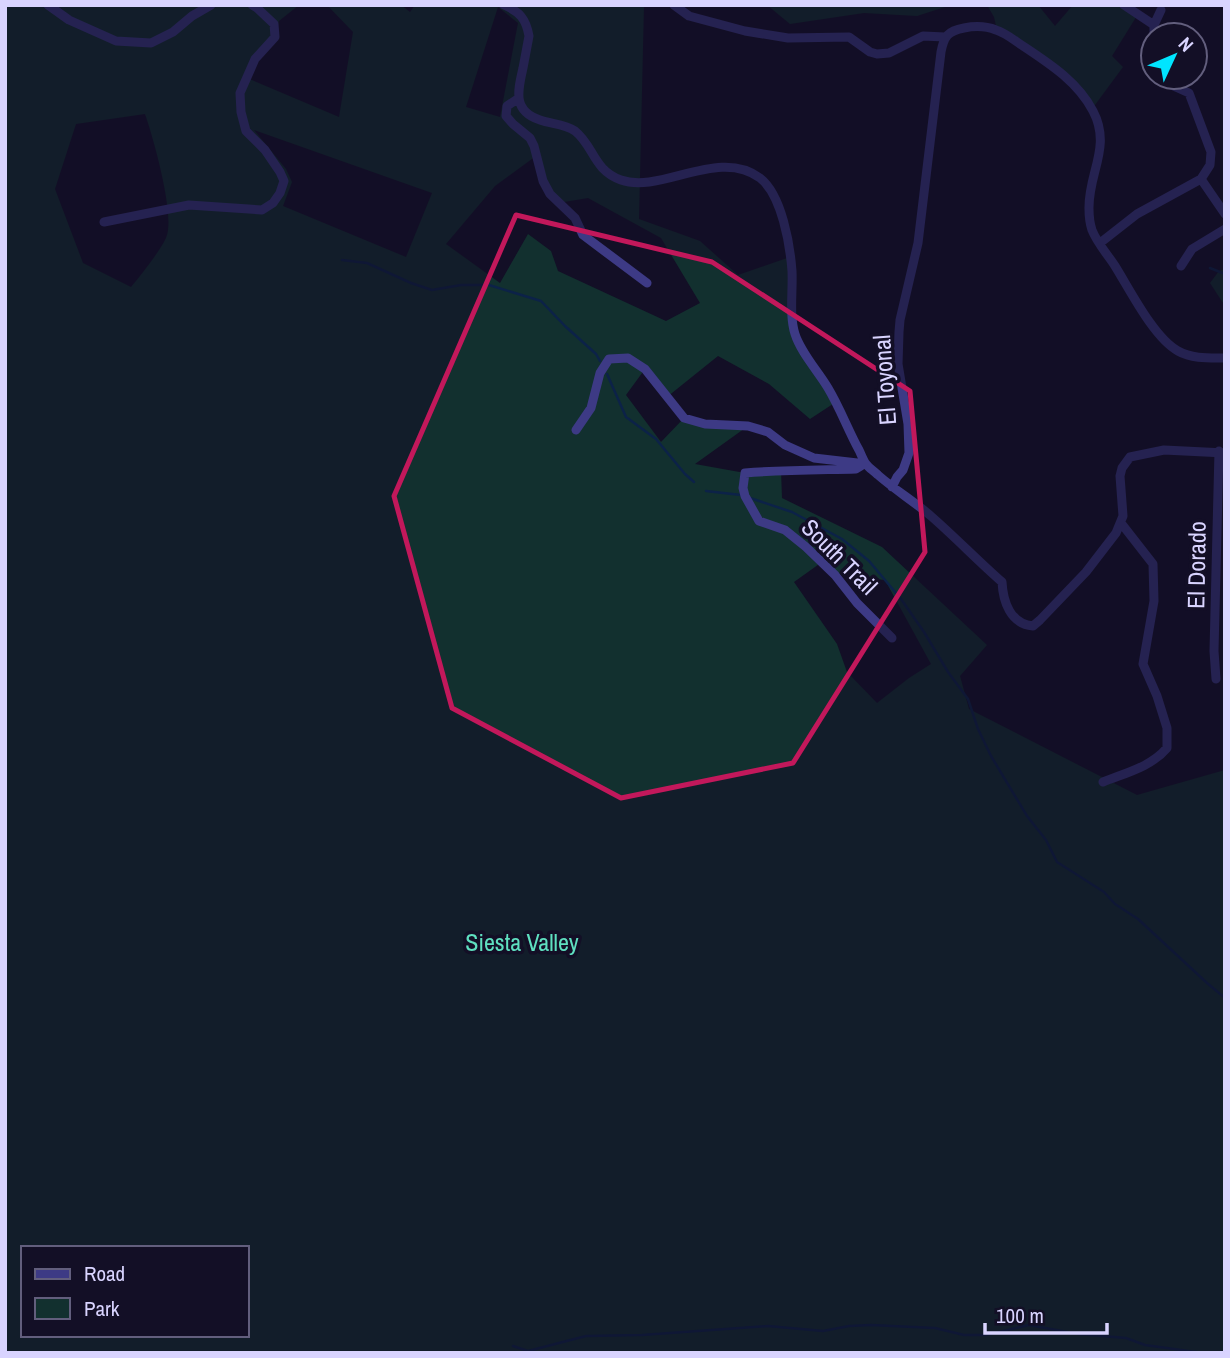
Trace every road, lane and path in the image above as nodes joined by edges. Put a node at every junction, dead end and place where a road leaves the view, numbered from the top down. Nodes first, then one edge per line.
1 (48, 5) edge
2 (211, 5) edge
3 (252, 5) edge
4 (504, 5) edge
5 (674, 5) edge
6 (1124, 5) edge
7 (1161, 10) dead end
8 (1143, 21) edge
9 (1157, 21) edge
10 (945, 37) junction
11 (1185, 91) edge
12 (519, 97) junction
13 (1201, 179) junction
14 (1225, 214) edge
15 (104, 222) dead end
16 (1225, 229) edge
17 (1100, 243) junction
18 (1181, 266) dead end
19 (647, 283) dead end
20 (1225, 358) edge
21 (576, 430) dead end
22 (1222, 452) edge
23 (866, 464) junction
24 (892, 487) junction
25 (1121, 523) junction
26 (892, 638) dead end
27 (1216, 679) dead end
28 (1103, 782) dead end

1 - 2 street
3 - 15 street
4 - 12 street
5 - 10 street
6 - 8 street
7 - 9 street
10 - 17 street
10 - 24 street, El Toyonal
11 - 13 street
12 - 19 street
12 - 23 street, El Toyonal
13 - 14 street
13 - 17 street
16 - 18 street
17 - 20 street
21 - 23 street
22 - 25 street
22 - 27 street, El Dorado
23 - 24 street, El Toyonal
23 - 26 street, South Trail
24 - 25 street
25 - 28 street

